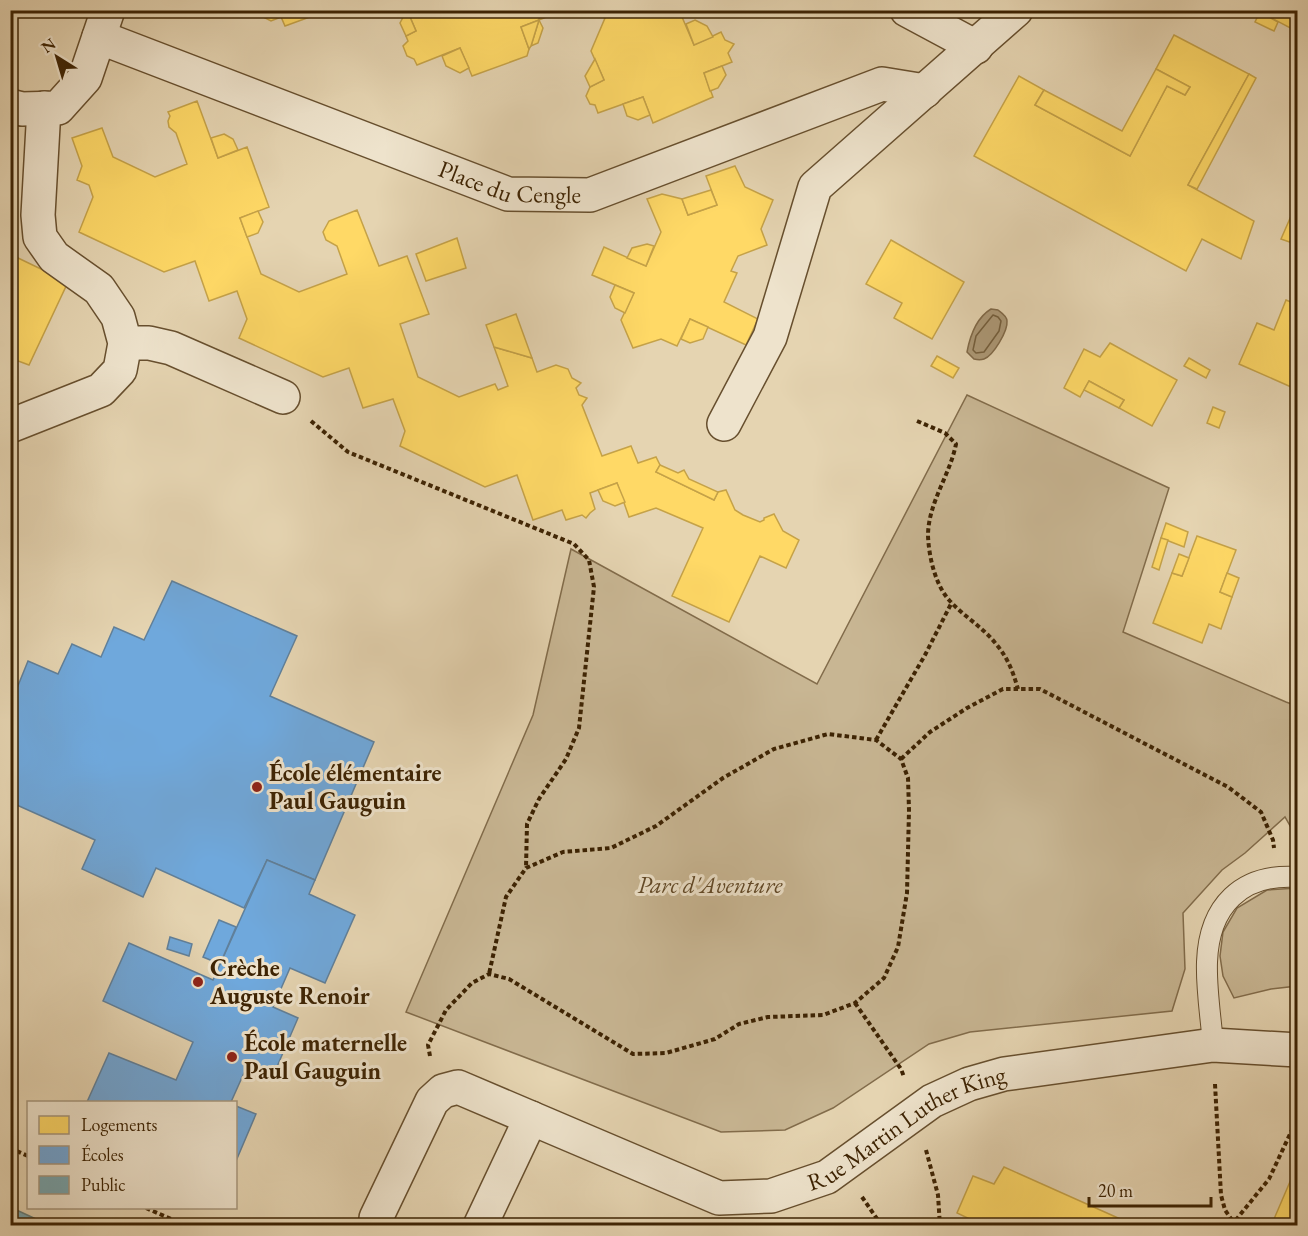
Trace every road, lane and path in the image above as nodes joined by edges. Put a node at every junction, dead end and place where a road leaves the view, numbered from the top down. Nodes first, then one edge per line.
1 (907, 10) edge
2 (1016, 10) edge
3 (103, 24) edge
4 (976, 47) junction
5 (925, 91) junction
6 (10, 106) edge
7 (44, 108) junction
8 (125, 343) junction
9 (283, 397) joint
10 (917, 421) dead end
11 (724, 424) dead end
12 (10, 426) edge
13 (952, 602) junction
14 (1018, 688) junction
15 (876, 741) junction
16 (900, 759) junction
17 (526, 868) junction
18 (1277, 876) junction
19 (1298, 877) edge
20 (489, 974) junction
21 (855, 1003) junction
22 (1213, 1045) junction
23 (1298, 1050) edge
24 (901, 1069) dead end
25 (443, 1091) junction
26 (1298, 1117) edge
27 (531, 1118) junction
28 (10, 1148) edge
29 (27, 1156) edge
30 (148, 1209) edge
31 (1233, 1225) edge
32 (187, 1226) edge
33 (377, 1226) edge
34 (480, 1226) edge
35 (528, 1226) edge
36 (559, 1226) edge

1 - 4 street
2 - 4 street
3 - 5 street, Place du Cengle
3 - 7 street
4 - 5 street
5 - 11 street
6 - 7 street
7 - 8 street
8 - 9 street
8 - 12 street
9 - 17 path
10 - 13 path
13 - 14 path
13 - 15 path
14 - 16 path
14 - 18 path
15 - 16 path
15 - 17 path
16 - 21 path
17 - 20 path
18 - 19 lane
18 - 22 lane
20 - 21 path
20 - 25 path
21 - 24 path
22 - 23 street, Rue Martin Luther King
22 - 27 street, Rue Martin Luther King
22 - 31 path
25 - 27 street, Rue Martin Luther King
25 - 33 street
26 - 31 path
27 - 34 street
28 - 29 path
30 - 32 path
35 - 36 path

